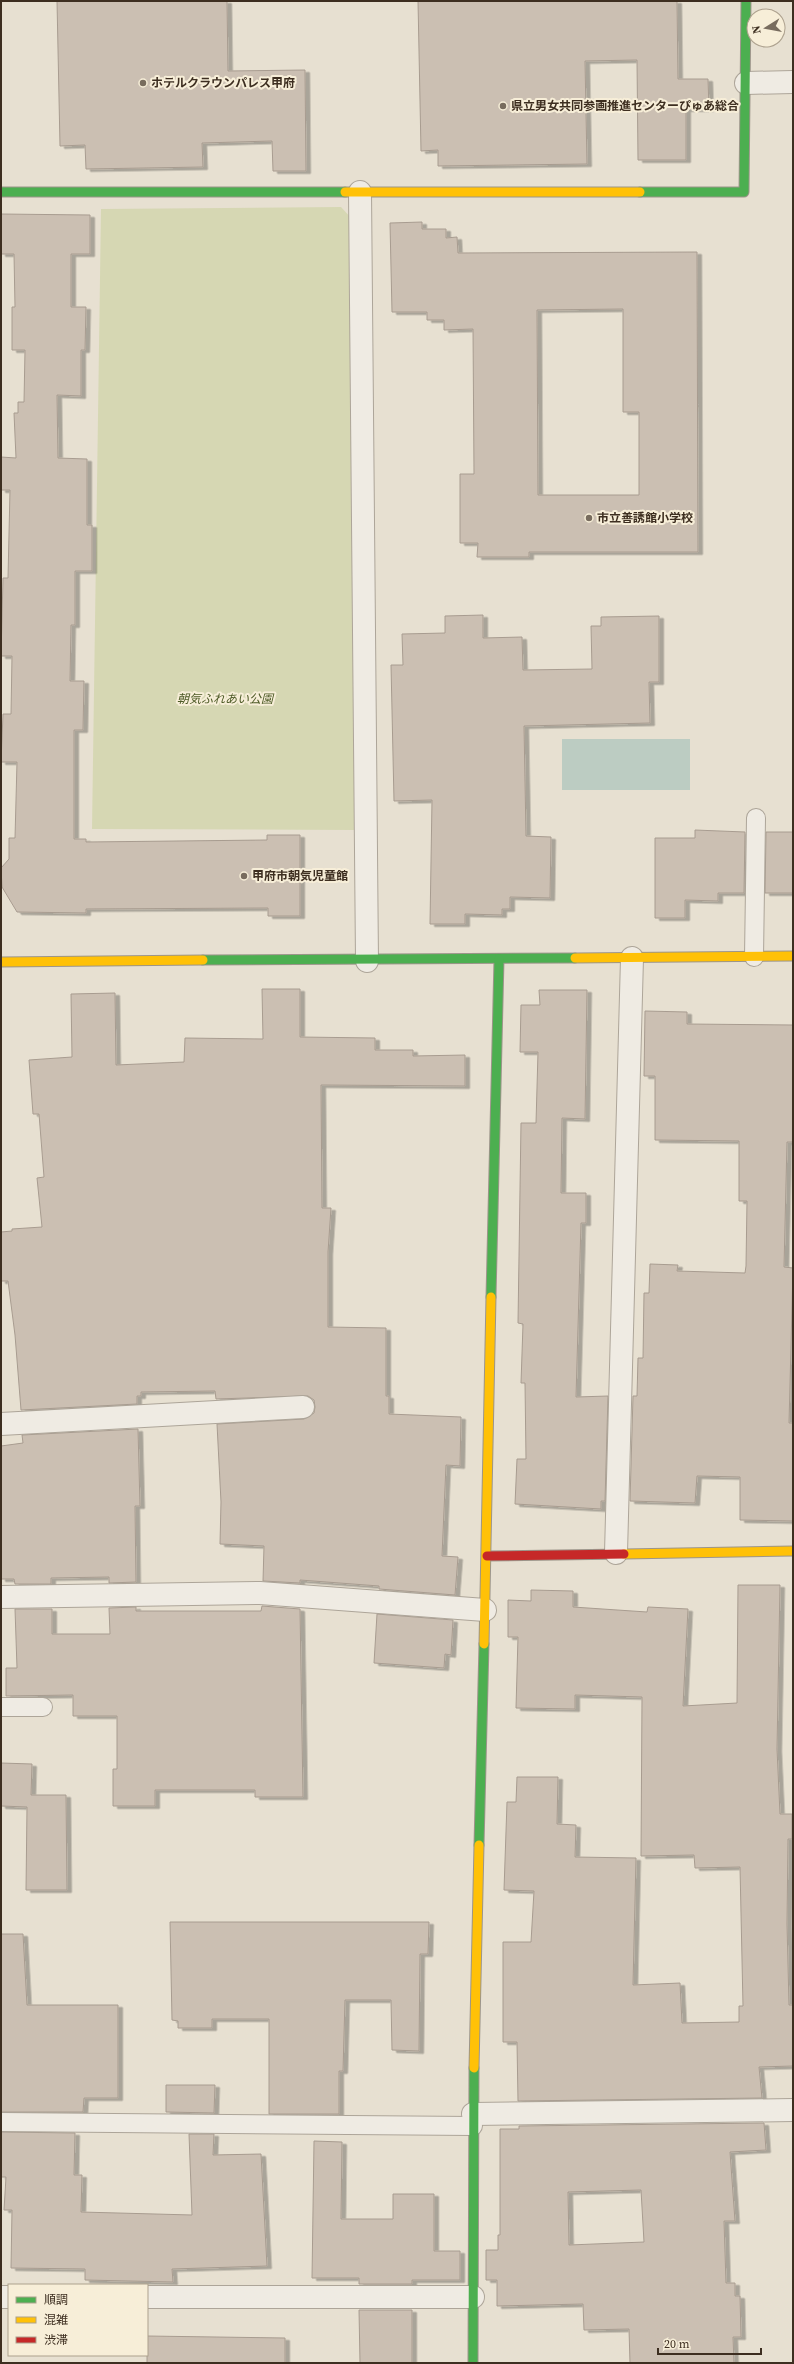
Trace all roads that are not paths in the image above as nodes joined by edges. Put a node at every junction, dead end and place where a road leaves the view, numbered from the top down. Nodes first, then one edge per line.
1 (746, 1) edge
2 (793, 82) edge
3 (746, 83) junction
4 (1, 192) edge
5 (360, 192) junction
6 (756, 818) dead end
7 (793, 956) edge
8 (754, 957) junction
9 (632, 958) junction
10 (499, 959) junction
11 (367, 961) junction
12 (1, 962) edge
13 (303, 1407) dead end
14 (1, 1424) edge
15 (793, 1551) edge
16 (616, 1553) junction
17 (487, 1556) junction
18 (1, 1597) edge
19 (485, 1610) junction
20 (1, 1707) edge
21 (43, 1707) dead end
22 (793, 2110) edge
23 (473, 2120) junction
24 (1, 2122) edge
25 (148, 2297) edge
26 (473, 2297) junction
27 (473, 2363) edge

1 - 3 street
2 - 3 street
3 - 5 street
4 - 5 street
5 - 11 street
6 - 8 lane
7 - 8 street
8 - 9 street
9 - 10 street
9 - 16 street
10 - 11 street
10 - 17 street
11 - 12 street
13 - 14 street
15 - 16 street
16 - 17 street
17 - 19 street
18 - 19 street
19 - 23 street
20 - 21 lane
22 - 23 street
23 - 24 lane
23 - 26 street
25 - 26 street
26 - 27 street

